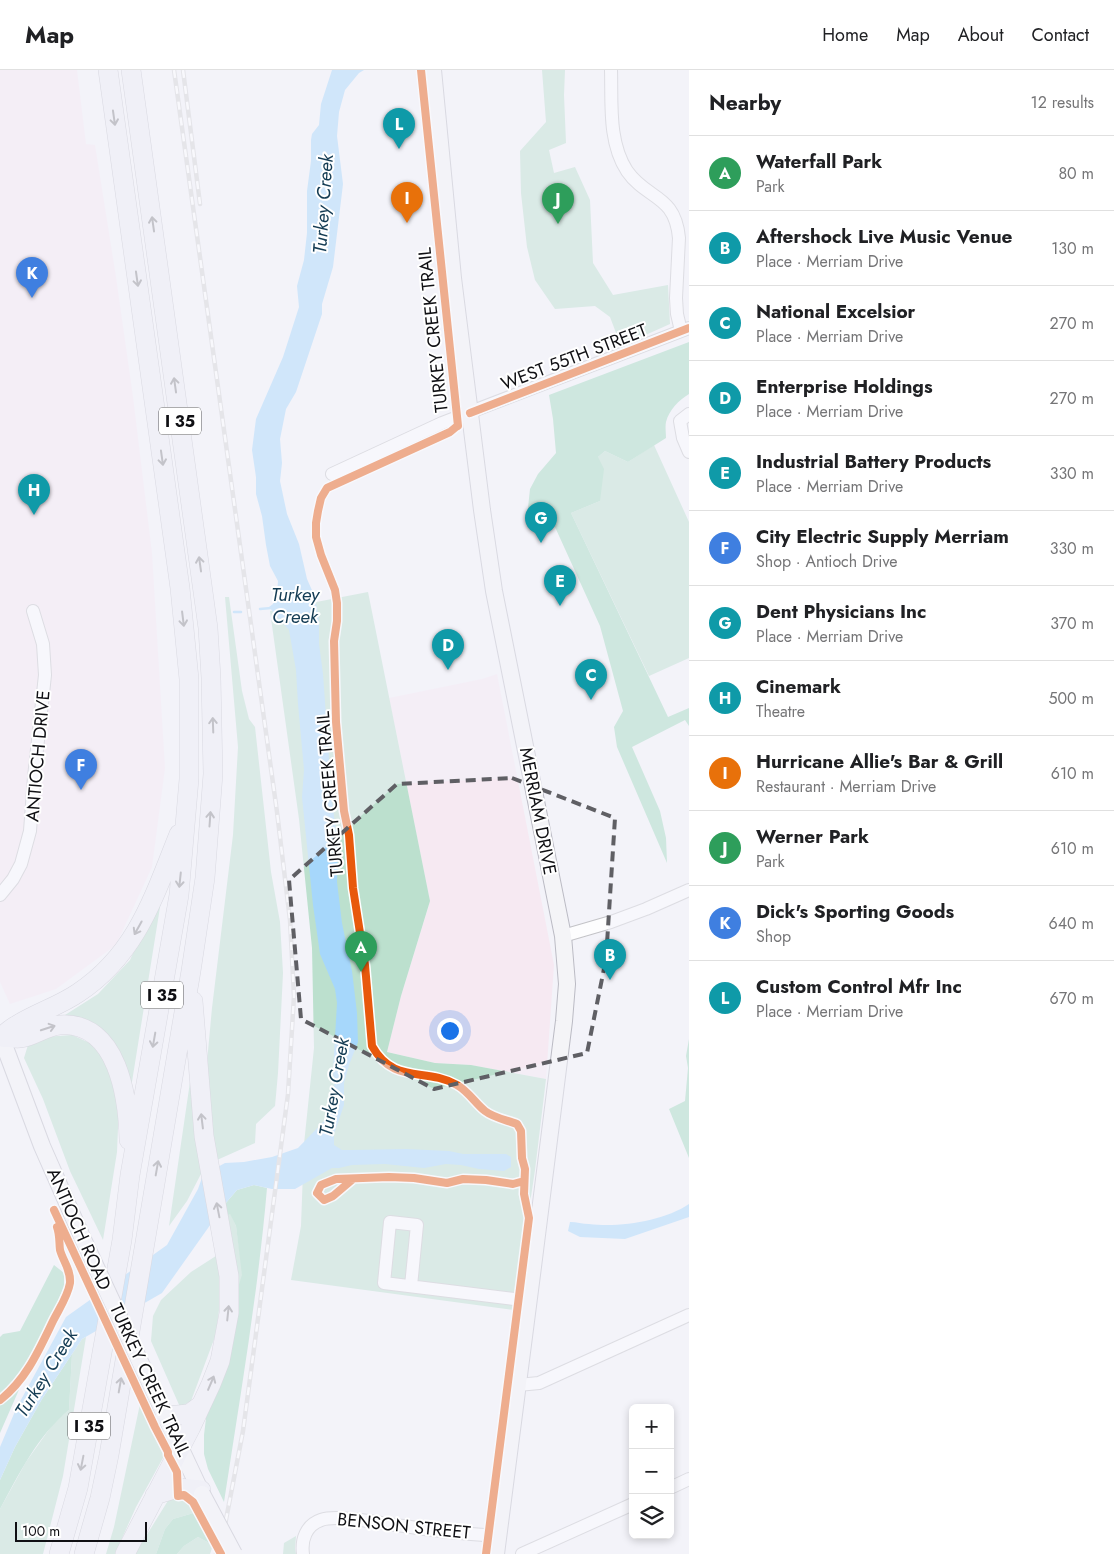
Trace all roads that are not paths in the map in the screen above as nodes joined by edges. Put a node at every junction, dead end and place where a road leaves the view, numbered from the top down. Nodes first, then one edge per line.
1 (108, 70) edge
2 (131, 70) edge
3 (433, 70) edge
4 (611, 70) edge
5 (685, 330) edge
6 (470, 413) junction
7 (689, 414) edge
8 (689, 452) edge
9 (332, 474) dead end
10 (33, 611) dead end
11 (187, 814) junction
12 (689, 890) edge
13 (0, 895) edge
14 (563, 936) junction
15 (190, 971) junction
16 (1, 1035) edge
17 (130, 1175) junction
18 (411, 1286) junction
19 (528, 1299) junction
20 (689, 1315) edge
21 (518, 1385) junction
22 (201, 1405) junction
23 (164, 1414) junction
24 (180, 1448) junction
25 (689, 1479) edge
26 (674, 1486) edge
27 (202, 1492) junction
28 (156, 1495) junction
29 (629, 1506) edge
30 (499, 1536) junction
31 (60, 1554) edge
32 (84, 1554) edge
33 (125, 1554) edge
34 (234, 1554) edge
35 (303, 1554) edge
36 (496, 1554) edge
37 (522, 1554) edge

1 -> 11 highway, I 35
15 -> 2 highway, I 35
3 - 6 main road, MERRIAM DRIVE
4 - 5 street
5 - 6 street, WEST 55TH STREET
6 - 9 street, WEST 55TH STREET
6 - 14 main road, MERRIAM DRIVE
7 - 8 street
10 - 13 street, ANTIOCH DRIVE
11 -> 16 highway
11 -> 17 highway, I 35
12 - 14 street
14 - 19 main road, MERRIAM DRIVE
22 -> 15 highway
32 -> 15 highway, I 35, bridge
16 -> 17 highway
16 - 23 main road, ANTIOCH ROAD, bridge
17 -> 31 highway, I 35, bridge
18 - 18 street
18 - 19 street
19 - 21 main road, MERRIAM DRIVE
20 - 21 street
21 - 30 main road, MERRIAM DRIVE
22 - 23 highway
22 - 24 highway
23 - 24 main road, ANTIOCH ROAD
24 - 27 main road, ANTIOCH ROAD
24 - 28 highway
25 - 26 street
27 - 28 highway
27 - 34 main road, ANTIOCH ROAD, bridge
28 - 33 highway
29 - 37 street
30 - 35 street, BENSON STREET
30 - 36 main road, MERRIAM DRIVE

